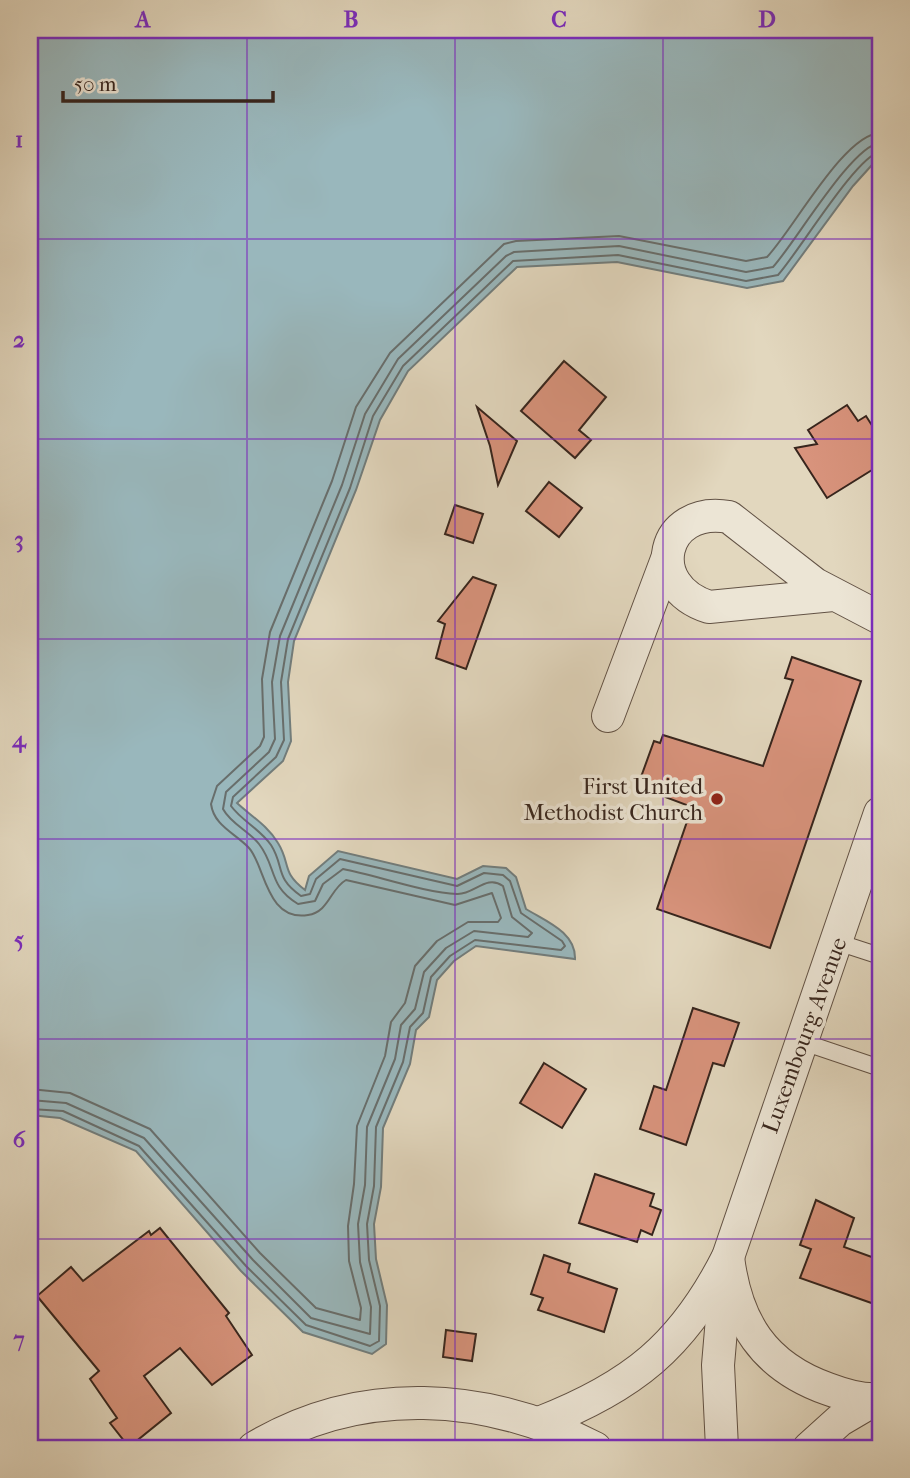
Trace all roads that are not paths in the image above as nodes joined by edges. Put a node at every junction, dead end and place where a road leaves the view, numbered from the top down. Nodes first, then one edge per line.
1 (667, 559) junction
2 (833, 595) junction
3 (880, 618) edge
4 (608, 716) dead end
5 (880, 813) edge
6 (837, 942) junction
7 (880, 956) edge
8 (800, 1041) junction
9 (880, 1068) edge
10 (728, 1257) junction
11 (877, 1400) edge
12 (539, 1423) junction
13 (254, 1448) edge
14 (595, 1448) edge
15 (722, 1448) edge
16 (809, 1448) edge

1 - 2 street
1 - 2 street
1 - 4 street
2 - 3 street
5 - 6 street, Luxembourg Avenue
6 - 7 lane
6 - 8 street, Luxembourg Avenue
8 - 9 lane
8 - 10 street, Luxembourg Avenue
10 - 11 street
10 - 12 street, Luxembourg Avenue
10 - 15 street, Luxembourg Avenue
11 - 16 street
12 - 13 street
12 - 14 street

